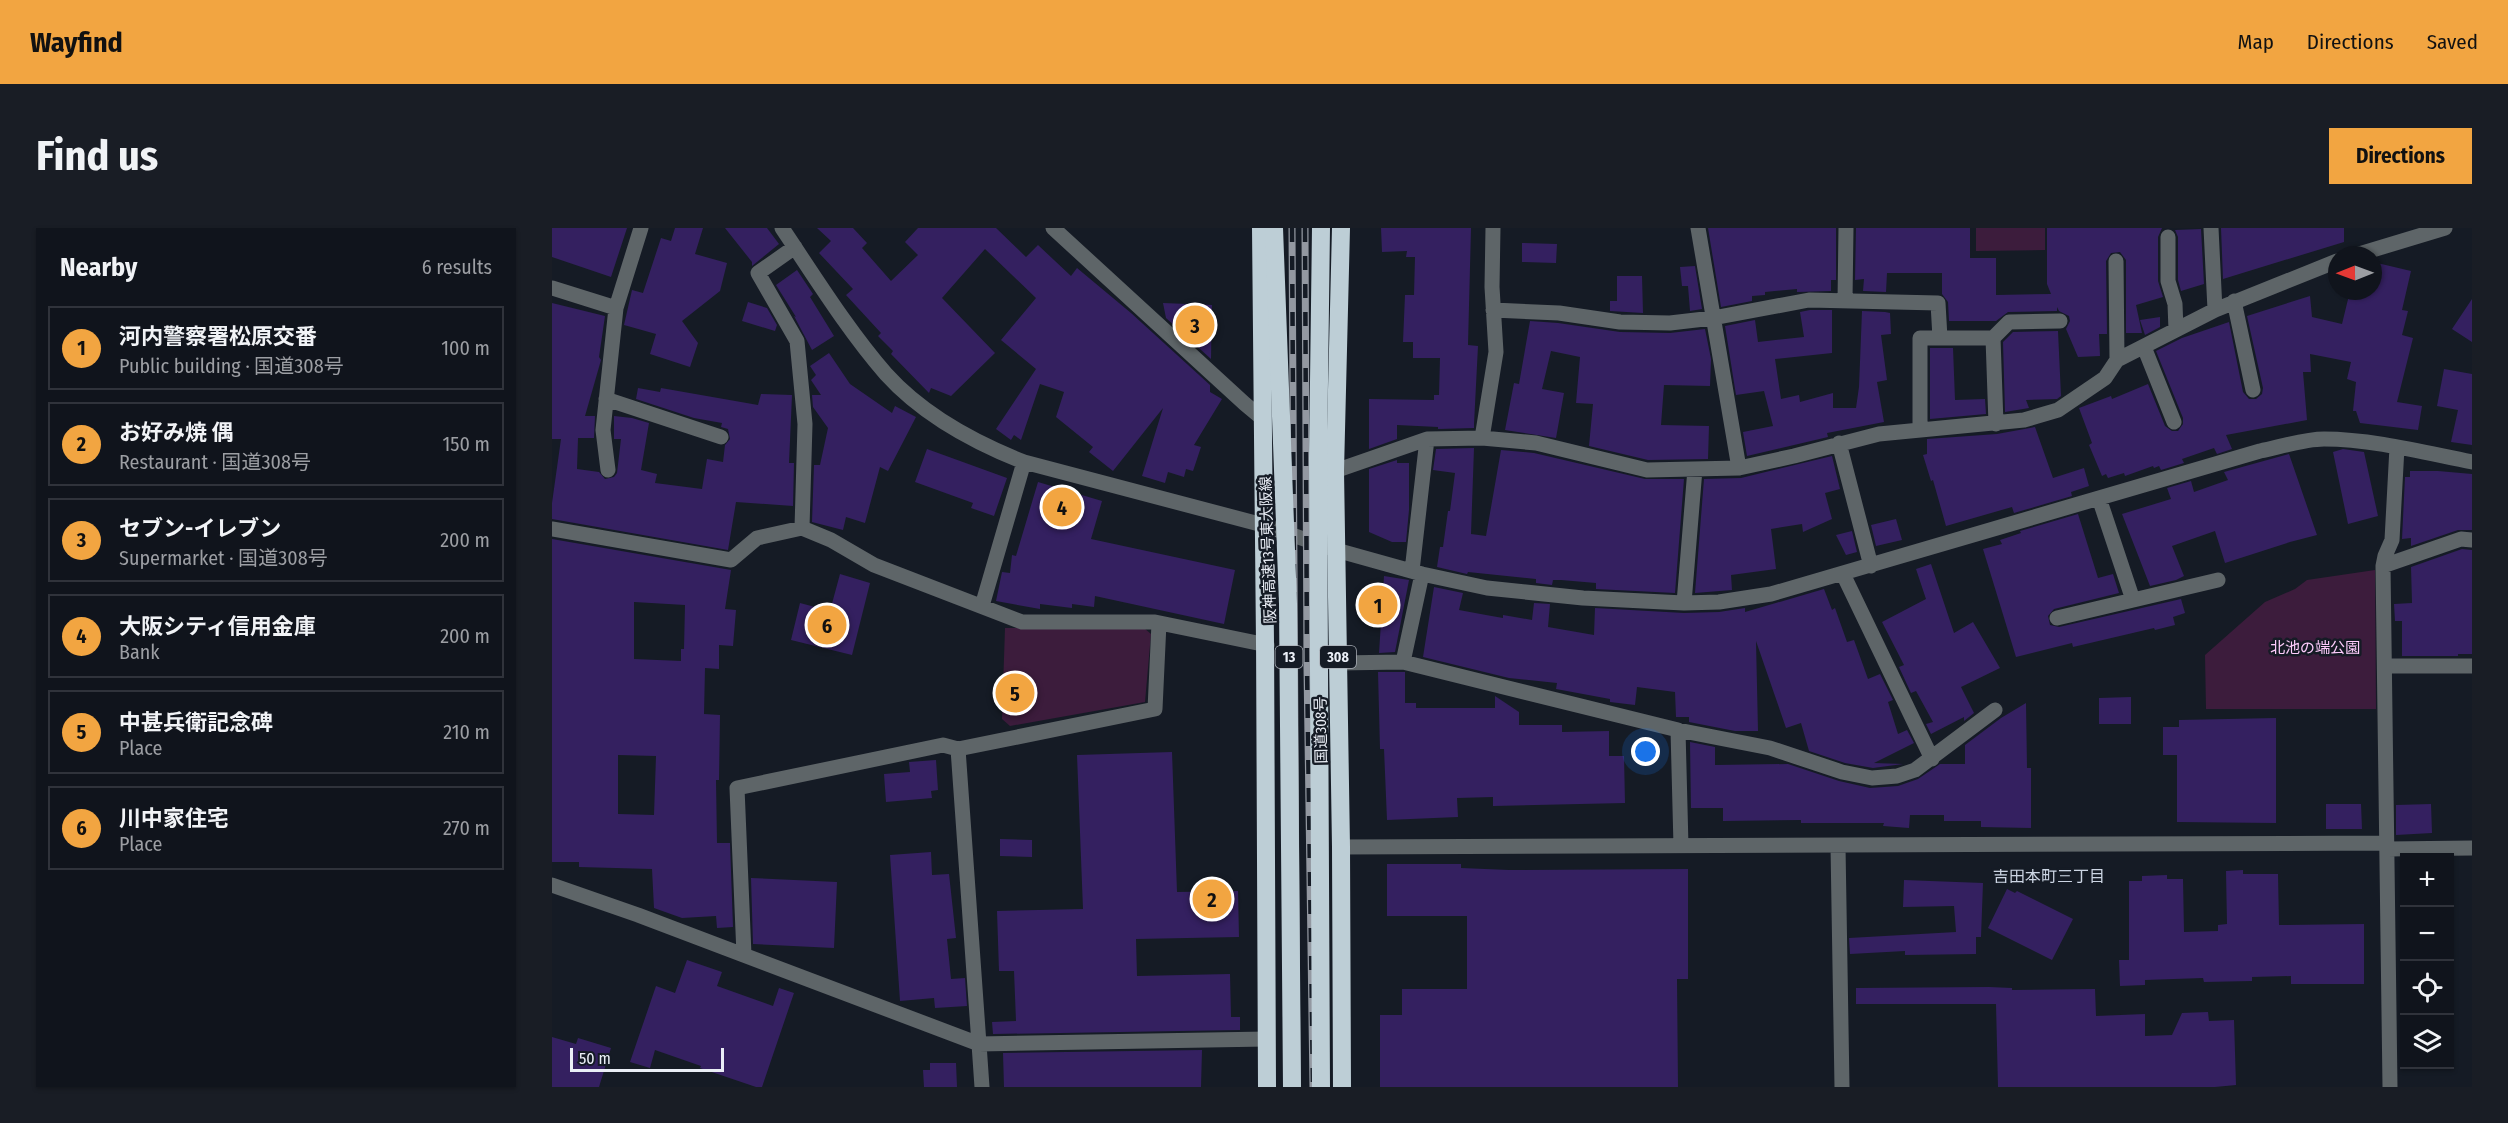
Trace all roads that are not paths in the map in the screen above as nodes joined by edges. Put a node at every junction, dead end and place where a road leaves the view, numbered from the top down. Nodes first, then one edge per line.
1 (641, 228) edge
2 (782, 228) edge
3 (1053, 228) edge
4 (1262, 228) edge
5 (1274, 228) edge
6 (1321, 228) edge
7 (1341, 228) edge
8 (1493, 228) edge
9 (1698, 228) edge
10 (1846, 228) edge
11 (2211, 228) edge
12 (2445, 228) edge
13 (2400, 234) edge
14 (2168, 237) dead end
15 (2374, 246) edge
16 (795, 247) junction
17 (2116, 261) dead end
18 (2328, 264) edge
19 (552, 288) edge
20 (1845, 301) junction
21 (2234, 301) junction
22 (616, 308) junction
23 (1493, 310) junction
24 (2215, 310) junction
25 (1713, 318) junction
26 (2060, 321) dead end
27 (2176, 330) junction
28 (1940, 338) junction
29 (1993, 338) junction
30 (2144, 347) junction
31 (2117, 360) junction
32 (2253, 390) dead end
33 (606, 399) junction
34 (1263, 419) junction
35 (2174, 422) dead end
36 (1996, 424) junction
37 (1920, 430) junction
38 (720, 437) dead end
39 (1482, 438) junction
40 (1427, 439) junction
41 (1839, 443) junction
42 (2397, 447) junction
43 (1024, 462) junction
44 (2472, 462) edge
45 (1738, 468) junction
46 (1695, 469) junction
47 (608, 470) dead end
48 (1335, 471) junction
49 (2099, 498) junction
50 (1263, 525) junction
51 (802, 528) junction
52 (552, 529) edge
53 (2472, 540) edge
54 (1336, 550) junction
55 (1871, 566) junction
56 (2383, 566) junction
57 (1417, 573) junction
58 (1844, 574) junction
59 (2218, 580) dead end
60 (2133, 600) junction
61 (1684, 603) junction
62 (982, 606) junction
63 (2056, 618) dead end
64 (1159, 623) junction
65 (1267, 645) junction
66 (1403, 662) junction
67 (1338, 663) junction
68 (2385, 666) junction
69 (2472, 666) edge
70 (1995, 710) dead end
71 (1678, 730) junction
72 (958, 749) junction
73 (1932, 759) junction
74 (1681, 846) junction
75 (1838, 846) junction
76 (2387, 846) junction
77 (1341, 847) junction
78 (2472, 848) edge
79 (552, 885) edge
80 (744, 955) junction
81 (1267, 1039) junction
82 (979, 1044) junction
83 (982, 1087) edge
84 (1267, 1087) edge
85 (1292, 1087) edge
86 (1321, 1087) edge
87 (1342, 1087) edge
88 (1842, 1087) edge
89 (2390, 1087) edge

1 - 22 street
2 - 16 street
3 - 34 street
4 - 34 highway
5 - 85 highway, 阪神高速13号東大阪線 / 13, bridge
6 - 86 highway, 13, bridge
7 - 48 highway, 国道308号 / 308
8 - 23 street
9 - 25 street
10 - 20 street
11 - 24 street
12 - 13 street
13 - 15 street
14 - 27 street
16 - 43 street
16 - 51 street
17 - 31 street
18 - 21 street
19 - 22 street
20 - 25 street
20 - 28 street
21 - 24 street
21 - 32 street
22 - 33 street
23 - 25 street
23 - 39 street
24 - 27 street
25 - 45 street
26 - 29 street
27 - 30 street
28 - 29 street
28 - 37 street
29 - 36 street
30 - 31 street
30 - 35 street
31 - 36 street
33 - 38 street
33 - 47 street
34 - 50 highway
36 - 37 street
37 - 41 street
39 - 40 street
39 - 46 street
40 - 48 street
40 - 57 street
41 - 45 street
41 - 55 street
42 - 44 street
42 - 49 street
42 - 56 street
43 - 50 street
43 - 62 street
45 - 46 street
46 - 61 street
48 - 54 highway, 国道308号 / 308
49 - 55 street
49 - 60 street
50 - 54 street
50 - 65 highway
51 - 52 street
51 - 62 street
53 - 56 street
54 - 57 street
54 - 67 highway, 国道308号 / 308
55 - 58 street
56 - 68 street
57 - 61 street
57 - 66 street
58 - 61 street
58 - 73 street
59 - 60 street
60 - 63 street
62 - 64 street
64 - 65 street
64 - 72 street
65 - 81 highway
66 - 67 street
66 - 71 street
67 - 77 highway, 国道308号 / 308
68 - 69 street
68 - 76 street
70 - 73 street
71 - 73 street
71 - 74 street
72 - 80 street
72 - 82 street
74 - 75 street
74 - 77 street
75 - 76 street
75 - 88 street
76 - 78 street
76 - 89 street
77 - 87 highway, 国道308号 / 308
79 - 80 street
80 - 82 street
81 - 82 street
81 - 84 highway
82 - 83 street

